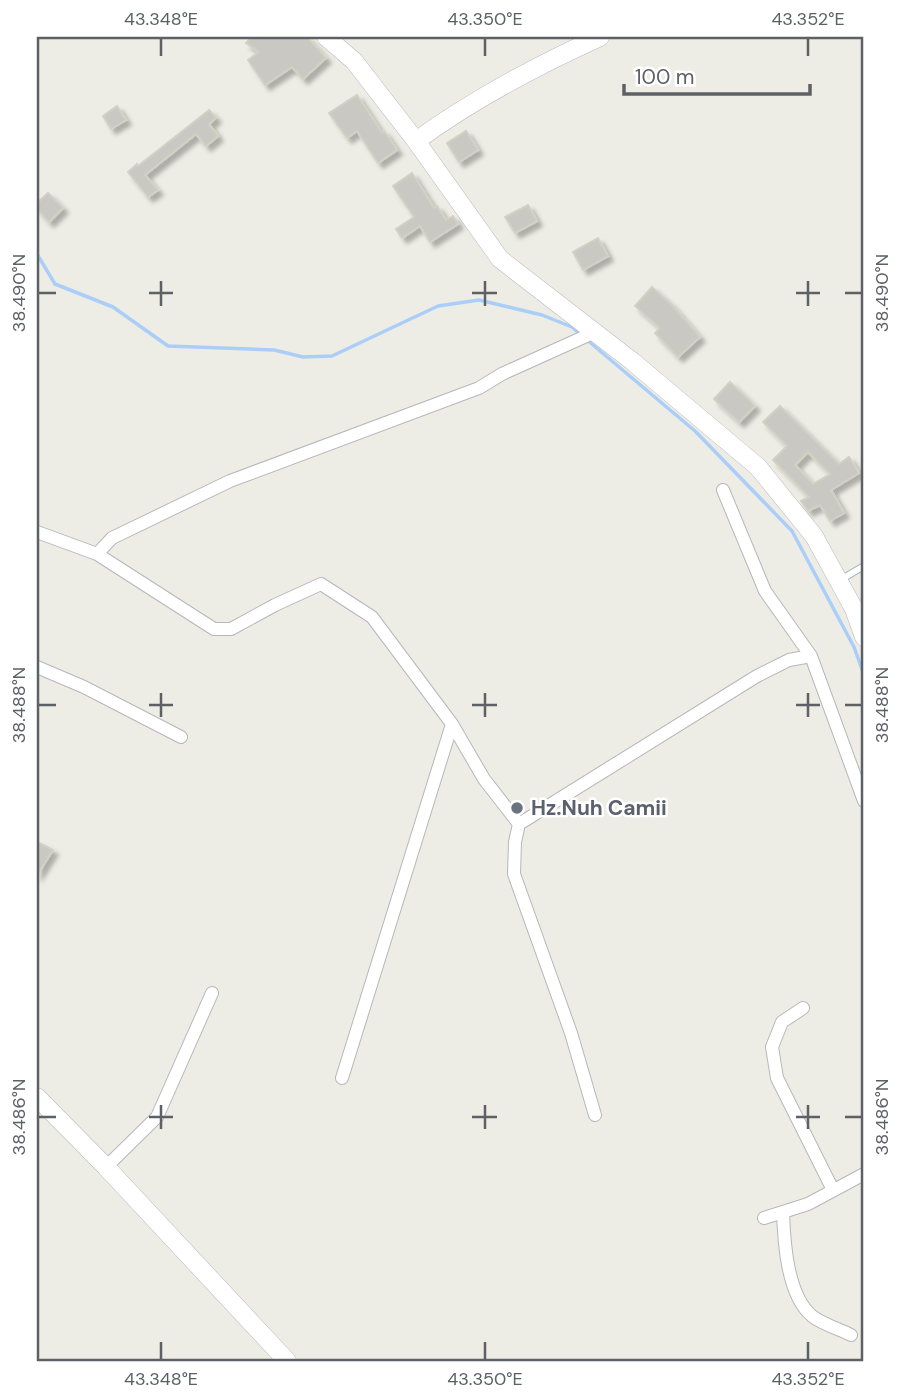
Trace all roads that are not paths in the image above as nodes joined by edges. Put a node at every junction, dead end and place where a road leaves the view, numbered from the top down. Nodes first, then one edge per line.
1 (326, 37) edge
2 (600, 37) edge
3 (415, 141) junction
4 (595, 332) junction
5 (723, 490) dead end
6 (37, 532) edge
7 (97, 554) junction
8 (864, 566) edge
9 (838, 581) junction
10 (864, 637) edge
11 (811, 656) junction
12 (37, 667) edge
13 (452, 724) junction
14 (181, 737) dead end
15 (864, 801) edge
16 (519, 824) junction
17 (212, 993) dead end
18 (803, 1008) dead end
19 (342, 1078) dead end
20 (37, 1097) edge
21 (595, 1115) dead end
22 (106, 1167) junction
23 (864, 1174) edge
24 (834, 1191) junction
25 (783, 1212) junction
26 (764, 1218) dead end
27 (851, 1335) dead end
28 (287, 1361) edge

1 - 3 street
2 - 3 street
3 - 4 street
4 - 7 street
4 - 9 street
5 - 11 street
6 - 7 street
7 - 13 street
8 - 9 lane
9 - 10 street
11 - 15 street
11 - 16 street
12 - 14 street
13 - 16 street
13 - 19 street
16 - 21 street
17 - 22 street
18 - 24 street
20 - 22 street
22 - 28 street
23 - 24 street
24 - 25 street
25 - 26 street
25 - 27 street

